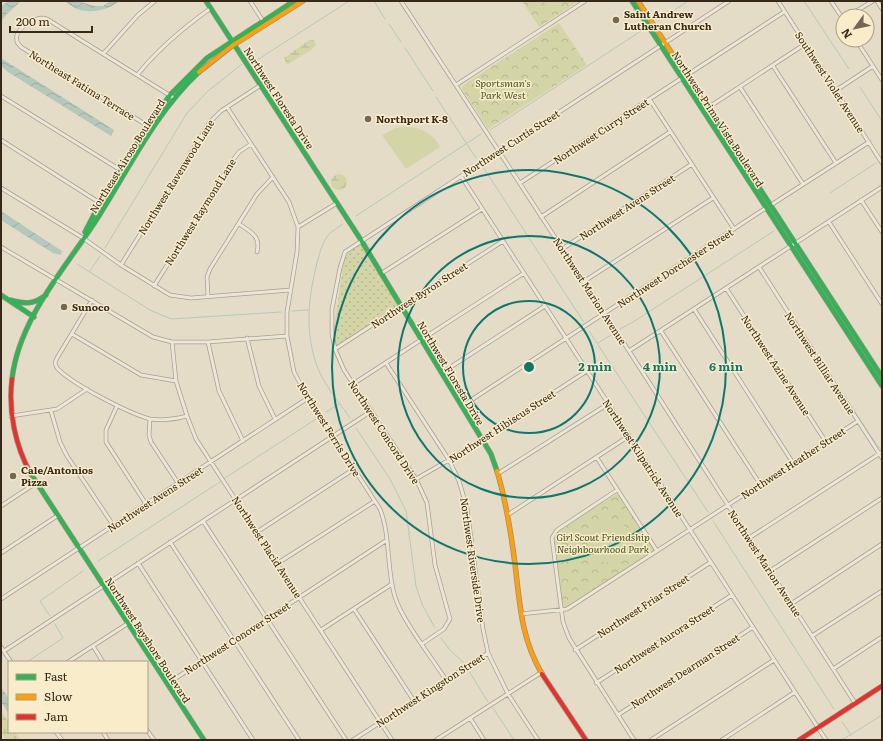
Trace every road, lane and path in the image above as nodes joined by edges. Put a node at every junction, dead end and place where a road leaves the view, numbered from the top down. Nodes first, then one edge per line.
1 (155, 1) edge
2 (206, 1) edge
3 (250, 1) edge
4 (294, 1) edge
5 (303, 1) edge
6 (401, 1) edge
7 (586, 1) edge
8 (632, 1) edge
9 (638, 1) edge
10 (729, 1) edge
11 (778, 1) edge
12 (873, 1) edge
13 (876, 1) edge
14 (211, 8) junction
15 (861, 8) edge
16 (882, 9) edge
17 (784, 12) junction
18 (263, 21) junction
19 (666, 42) junction
20 (234, 43) junction
21 (805, 44) junction
22 (661, 45) junction
23 (861, 48) edge
24 (104, 53) junction
25 (773, 66) junction
26 (873, 66) junction
27 (138, 74) junction
28 (687, 75) junction
29 (682, 78) junction
30 (882, 80) edge
31 (261, 85) junction
32 (456, 85) junction
33 (740, 87) junction
34 (835, 91) junction
35 (170, 95) junction
36 (1, 97) edge
37 (174, 98) junction
38 (650, 100) junction
39 (228, 107) junction
40 (708, 108) junction
41 (703, 110) junction
42 (148, 126) junction
43 (670, 132) junction
44 (1, 140) edge
45 (869, 142) junction
46 (251, 144) junction
47 (499, 151) junction
48 (836, 163) junction
49 (882, 163) edge
50 (692, 164) junction
51 (123, 171) junction
52 (461, 176) junction
53 (273, 177) junction
54 (748, 180) junction
55 (520, 183) junction
56 (803, 184) junction
57 (882, 187) edge
58 (1, 188) edge
59 (713, 198) junction
60 (861, 200) junction
61 (100, 203) junction
62 (337, 203) junction
63 (770, 204) junction
64 (766, 208) junction
65 (482, 209) junction
66 (541, 217) junction
67 (829, 222) junction
68 (239, 224) junction
69 (298, 227) junction
70 (734, 229) junction
71 (882, 232) edge
72 (83, 238) junction
73 (361, 240) junction
74 (503, 240) junction
75 (795, 243) junction
76 (791, 246) junction
77 (1, 247) edge
78 (562, 249) junction
79 (257, 252) dead end
80 (121, 265) junction
81 (759, 267) junction
82 (382, 273) junction
83 (524, 273) junction
84 (56, 281) junction
85 (583, 282) junction
86 (154, 286) junction
87 (726, 288) junction
88 (290, 290) junction
89 (49, 292) junction
90 (1, 295) edge
91 (208, 296) junction
92 (10, 300) junction
93 (92, 300) junction
94 (882, 304) edge
95 (402, 306) junction
96 (545, 306) junction
97 (694, 309) junction
98 (605, 314) junction
99 (34, 317) junction
100 (661, 331) junction
101 (72, 334) junction
102 (287, 336) junction
103 (247, 338) junction
104 (566, 339) junction
105 (422, 340) junction
106 (172, 342) junction
107 (208, 342) junction
108 (335, 349) junction
109 (629, 351) junction
110 (386, 363) junction
111 (587, 371) junction
112 (443, 372) junction
113 (882, 377) edge
114 (176, 381) junction
115 (353, 384) junction
116 (882, 386) edge
117 (87, 389) junction
118 (308, 398) junction
119 (608, 404) junction
120 (118, 406) junction
121 (462, 406) junction
122 (51, 411) junction
123 (370, 412) junction
124 (11, 416) junction
125 (186, 416) junction
126 (150, 419) junction
127 (275, 419) junction
128 (858, 421) junction
129 (333, 436) junction
130 (629, 436) junction
131 (482, 439) junction
132 (243, 441) junction
133 (826, 442) junction
134 (881, 453) edge
135 (596, 458) junction
136 (882, 458) edge
137 (449, 460) junction
138 (211, 462) junction
139 (793, 463) junction
140 (354, 469) junction
141 (499, 473) junction
142 (416, 479) junction
143 (36, 483) junction
144 (178, 483) junction
145 (760, 484) junction
146 (617, 490) junction
147 (882, 498) edge
148 (236, 500) junction
149 (375, 502) junction
150 (146, 504) junction
151 (728, 505) junction
152 (1, 506) edge
153 (509, 514) junction
154 (57, 516) junction
155 (203, 521) junction
156 (113, 526) junction
157 (690, 530) junction
158 (257, 532) junction
159 (749, 538) junction
160 (387, 540) junction
161 (170, 542) junction
162 (882, 544) edge
163 (79, 548) junction
164 (657, 551) junction
165 (1, 553) edge
166 (711, 562) junction
167 (138, 563) junction
168 (278, 563) junction
169 (770, 571) junction
170 (392, 584) junction
171 (103, 586) junction
172 (882, 591) edge
173 (732, 595) junction
174 (299, 597) junction
175 (1, 599) edge
176 (791, 604) junction
177 (354, 609) junction
178 (561, 611) junction
179 (521, 614) junction
180 (266, 618) junction
181 (128, 624) junction
182 (753, 628) junction
183 (321, 630) junction
184 (812, 636) junction
185 (882, 637) edge
186 (234, 640) junction
187 (422, 644) junction
188 (93, 646) junction
189 (1, 647) edge
190 (575, 650) junction
191 (4, 651) junction
192 (488, 653) junction
193 (774, 660) junction
194 (10, 661) edge
195 (70, 661) edge
196 (102, 661) edge
197 (202, 661) junction
198 (833, 669) junction
199 (542, 672) junction
200 (446, 680) junction
201 (596, 683) junction
202 (167, 684) junction
203 (882, 686) edge
204 (795, 692) junction
205 (508, 694) junction
206 (414, 700) junction
207 (855, 703) junction
208 (618, 715) junction
209 (470, 718) junction
210 (380, 722) junction
211 (818, 728) junction
212 (148, 731) edge
213 (154, 740) edge
214 (204, 740) edge
215 (253, 740) edge
216 (299, 740) edge
217 (346, 740) edge
218 (353, 740) edge
219 (392, 740) edge
220 (437, 740) edge
221 (484, 740) edge
222 (538, 740) edge
223 (586, 740) edge
224 (634, 740) edge
225 (651, 740) edge
226 (722, 740) edge
227 (799, 740) edge
228 (826, 740) edge

1 - 24 street
2 - 14 main road, Northwest Floresta Drive
3 - 18 street
4 - 18 main road, Northeast Airoso Boulevard
5 - 20 main road, Northeast Airoso Boulevard
6 - 32 street, Northwest Marion Avenue
7 - 32 street
8 - 22 main road, Northwest Prima Vista Boulevard
9 - 19 main road, Northwest Prima Vista Boulevard
10 - 19 street, Northwest Curtis Street
11 - 17 street, Southwest Violet Avenue
12 - 15 street
13 - 16 street
14 - 20 main road, Northwest Floresta Drive
14 - 27 street
17 - 21 street, Southwest Violet Avenue
17 - 28 street
18 - 20 main road, Northeast Airoso Boulevard
19 - 22 street, Northwest Curtis Street
19 - 28 main road, Northwest Prima Vista Boulevard
20 - 31 main road, Northwest Floresta Drive
20 - 35 main road, Northeast Airoso Boulevard
20 - 37 main road, Northeast Airoso Boulevard
21 - 25 street
21 - 34 street, Southwest Violet Avenue
22 - 29 main road, Northwest Prima Vista Boulevard
22 - 47 street, Northwest Curtis Street
23 - 26 street
24 - 27 street
24 - 42 street, Northeast Fatima Terrace
25 - 33 street
25 - 48 street
26 - 30 street
26 - 34 street
27 - 35 street
28 - 40 main road, Northwest Prima Vista Boulevard
29 - 38 street, Northwest Curry Street
29 - 41 main road, Northwest Prima Vista Boulevard
31 - 39 street, Northwest Ravenwood Lane
31 - 62 main road, Northwest Floresta Drive
32 - 47 street, Northwest Marion Avenue
33 - 40 street
33 - 56 street
34 - 45 street, Southwest Violet Avenue
35 - 37 street
35 - 42 main road, Northeast Airoso Boulevard
36 - 51 street
37 - 51 main road, Northeast Airoso Boulevard
38 - 43 street
38 - 55 street, Northwest Curry Street
39 - 46 street, Northwest Ferris Drive
39 - 80 street, Northwest Ravenwood Lane
40 - 41 street
40 - 63 main road, Northwest Prima Vista Boulevard
41 - 54 main road, Northwest Prima Vista Boulevard
42 - 51 main road, Northeast Airoso Boulevard
43 - 50 street
43 - 66 street
44 - 61 street
45 - 48 street
45 - 49 street, Southwest Violet Avenue
46 - 53 street, Northwest Ferris Drive
46 - 86 street, Northwest Raymond Lane
47 - 52 street, Northwest Curtis Street
47 - 55 street, Northwest Marion Avenue
48 - 56 street
50 - 59 street
50 - 78 street, Northwest Avens Street
51 - 61 main road, Northeast Airoso Boulevard
51 - 72 main road, Northeast Airoso Boulevard
52 - 65 street, Northwest Kilpatrick Avenue
52 - 73 street, Northwest Curtis Street
53 - 68 street
53 - 69 street, Northwest Ferris Drive
54 - 63 main road
54 - 64 main road, Northwest Prima Vista Boulevard
55 - 66 street, Northwest Marion Avenue
56 - 63 street
57 - 60 street
58 - 72 street
59 - 70 street
59 - 85 street
60 - 67 street
60 - 71 street
61 - 72 main road, Northeast Airoso Boulevard
62 - 69 street
62 - 73 main road, Northwest Floresta Drive
63 - 75 main road, Northwest Prima Vista Boulevard
64 - 70 street, Northwest Dorchester Street
64 - 76 main road, Northwest Prima Vista Boulevard
65 - 74 street, Northwest Kilpatrick Avenue
65 - 82 street
66 - 78 street, Northwest Marion Avenue
67 - 75 street
67 - 94 street
68 - 79 street
68 - 91 street
69 - 88 street, Northwest Ferris Drive
70 - 98 street, Northwest Dorchester Street
72 - 80 street
72 - 84 main road, Northeast Airoso Boulevard
73 - 82 main road, Northwest Floresta Drive
73 - 108 street, Northwest Concord Drive
74 - 83 street, Northwest Kilpatrick Avenue
74 - 95 street, Northwest Byron Street
75 - 76 street
75 - 113 main road, Northwest Prima Vista Boulevard
76 - 81 street
76 - 116 main road, Northwest Prima Vista Boulevard
77 - 84 street
78 - 85 street, Northwest Marion Avenue
80 - 86 street
81 - 87 street
81 - 128 street, Northwest Billiar Avenue
82 - 95 main road, Northwest Floresta Drive
83 - 96 street, Northwest Kilpatrick Avenue
83 - 105 street
84 - 89 main road, Northeast Airoso Boulevard
84 - 93 street
85 - 98 street, Northwest Marion Avenue
86 - 91 street
87 - 97 street
87 - 133 street, Northwest Azine Avenue
88 - 91 street
88 - 102 street, Northwest Ferris Drive
89 - 92 main road
89 - 99 main road, Northeast Airoso Boulevard
90 - 92 main road
92 - 99 main road
93 - 101 street
93 - 106 street
95 - 105 main road, Northwest Floresta Drive
95 - 108 street, Northwest Byron Street
96 - 104 street, Northwest Kilpatrick Avenue
96 - 112 street
97 - 100 street
97 - 139 street
98 - 104 street, Northwest Dorchester Street
98 - 109 street, Northwest Marion Avenue
99 - 124 main road, Northeast Airoso Boulevard
100 - 109 street
100 - 145 street
101 - 114 street
101 - 117 street
102 - 103 street
102 - 118 street, Northwest Ferris Drive
103 - 107 street
103 - 127 street
104 - 111 street, Northwest Kilpatrick Avenue
104 - 121 street, Northwest Dorchester Street
105 - 110 street
105 - 112 main road, Northwest Floresta Drive
106 - 107 street
106 - 114 street, Northwest Placid Avenue
107 - 132 street
108 - 115 street, Northwest Concord Drive
109 - 151 street, Northwest Marion Avenue
110 - 115 street
110 - 137 street, Northwest Riverside Drive
111 - 119 street, Northwest Kilpatrick Avenue
111 - 131 street, Northwest Hibiscus Street
112 - 121 main road, Northwest Floresta Drive
114 - 125 street, Northwest Placid Avenue
115 - 123 street, Northwest Concord Drive
117 - 120 street
117 - 122 street
118 - 127 street, Northwest Avens Street
118 - 129 street, Northwest Ferris Drive
119 - 130 street, Northwest Kilpatrick Avenue
119 - 141 street
120 - 126 street
120 - 150 street
121 - 131 main road, Northwest Floresta Drive
122 - 124 street
122 - 156 street
123 - 129 street
123 - 142 street, Northwest Concord Drive
124 - 143 main road, Northwest Bayshore Boulevard
125 - 126 street
125 - 138 street, Northwest Placid Avenue
126 - 144 street
127 - 132 street, Northwest Avens Street
128 - 133 street, Northwest Heather Street
128 - 134 street, Northwest Billiar Avenue
129 - 140 street, Northwest Ferris Drive
129 - 148 street
130 - 135 street
130 - 157 street, Northwest Kilpatrick Avenue
131 - 137 street, Northwest Hibiscus Street
131 - 141 main road, Northwest Floresta Drive
132 - 138 street, Northwest Avens Street
133 - 139 street, Northwest Heather Street
134 - 136 street, Northwest Billiar Avenue
134 - 159 street
135 - 146 street
135 - 153 street
137 - 142 street, Northwest Hibiscus Street
137 - 192 street, Northwest Riverside Drive
138 - 144 street, Northwest Avens Street
138 - 148 street, Northwest Placid Avenue
139 - 145 street, Northwest Heather Street
140 - 149 street, Northwest Ferris Drive
140 - 158 street
141 - 153 main road, Northwest Floresta Drive
142 - 187 street, Northwest Concord Drive
143 - 152 street
143 - 154 main road, Northwest Bayshore Boulevard
144 - 150 street, Northwest Avens Street
145 - 151 street, Northwest Heather Street
146 - 164 street
146 - 178 street
147 - 169 street
148 - 155 street
148 - 158 street, Northwest Placid Avenue
149 - 160 street, Northwest Ferris Drive
149 - 168 street
150 - 156 street, Northwest Avens Street
151 - 157 street, Northwest Heather Street
151 - 159 street, Northwest Marion Avenue
153 - 179 main road, Northwest Floresta Drive
154 - 163 main road, Northwest Bayshore Boulevard
154 - 165 street
155 - 161 street
155 - 180 street
156 - 163 street, Northwest Avens Street
157 - 164 street, Northwest Heather Street
157 - 166 street, Northwest Kilpatrick Avenue
158 - 168 street, Northwest Placid Avenue
159 - 169 street, Northwest Marion Avenue
160 - 170 street, Northwest Ferris Drive
160 - 174 street, Northwest Conover Street
161 - 167 street
161 - 186 street
162 - 176 street
163 - 171 main road, Northwest Bayshore Boulevard
163 - 175 street, Northwest Avens Street
164 - 178 street, Northwest Heather Street
166 - 173 street, Northwest Kilpatrick Avenue
166 - 190 street, Northwest Friar Street
167 - 171 street
167 - 197 street
168 - 174 street, Northwest Placid Avenue
169 - 176 street, Northwest Marion Avenue
170 - 177 street
170 - 187 street, Northwest Ferris Drive
171 - 181 main road, Northwest Bayshore Boulevard
171 - 191 street
172 - 184 street
173 - 182 street, Northwest Kilpatrick Avenue
173 - 201 street, Northwest Aurora Street
174 - 180 street, Northwest Conover Street
174 - 183 street, Northwest Placid Avenue
176 - 184 street, Northwest Marion Avenue
177 - 183 street
177 - 206 street
178 - 179 street, Northwest Heather Street
178 - 190 street
179 - 199 main road, Northwest Floresta Drive
180 - 186 street, Northwest Conover Street
180 - 217 street
181 - 188 street
181 - 202 main road, Northwest Bayshore Boulevard
182 - 193 street, Northwest Kilpatrick Avenue
182 - 208 street, Northwest Dearman Street
183 - 210 street, Northwest Placid Avenue
184 - 198 street, Northwest Marion Avenue
185 - 198 street
186 - 197 street, Northwest Conover Street
186 - 216 street
187 - 200 street, Northwest Ferris Drive
188 - 195 street
188 - 196 street
189 - 191 street
190 - 201 street
191 - 194 street
192 - 200 street, Northwest Kingston Street
192 - 205 street, Northwest Riverside Drive
193 - 204 street, Northwest Kilpatrick Avenue
193 - 225 street
197 - 202 street, Northwest Conover Street
197 - 215 street
198 - 207 street, Northwest Marion Avenue
199 - 205 street
199 - 223 main road, Northwest Floresta Drive
200 - 206 street, Northwest Kingston Street
201 - 208 street
202 - 214 main road, Northwest Bayshore Boulevard
203 - 207 main road
204 - 211 street, Northwest Kilpatrick Avenue
204 - 226 street
205 - 209 street
205 - 222 street, Northwest Riverside Drive
206 - 210 street, Northwest Kingston Street
207 - 211 main road
208 - 224 street
209 - 220 street
209 - 221 street
210 - 218 street, Northwest Kingston Street
210 - 219 street, Northwest Placid Avenue
211 - 227 main road
211 - 228 street, Northwest Kilpatrick Avenue
212 - 213 street

